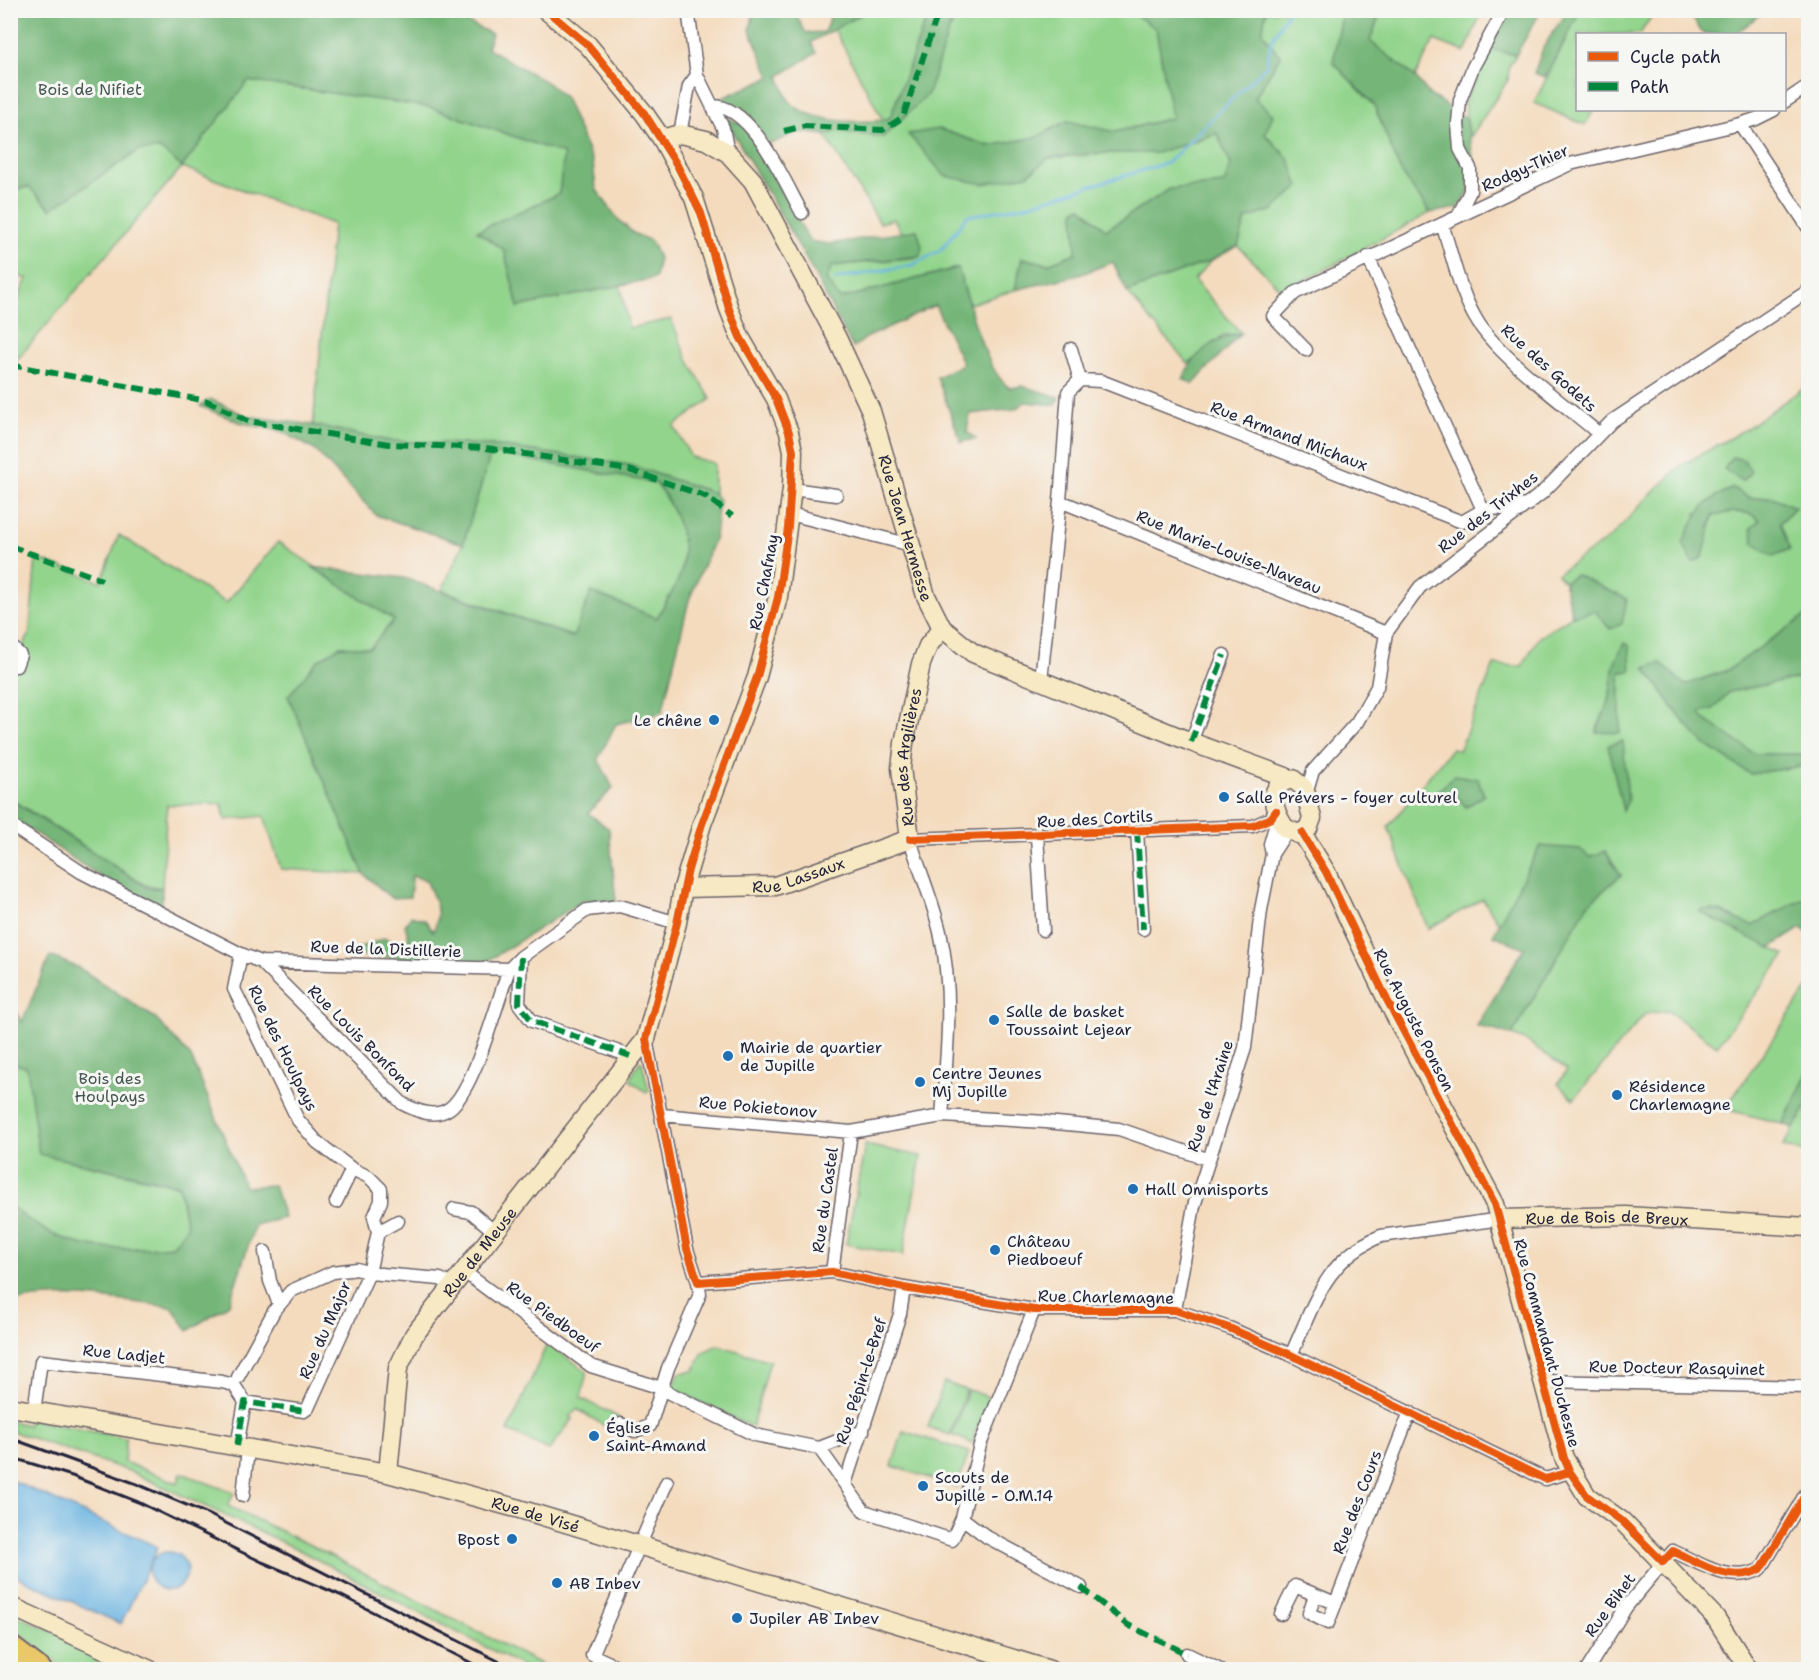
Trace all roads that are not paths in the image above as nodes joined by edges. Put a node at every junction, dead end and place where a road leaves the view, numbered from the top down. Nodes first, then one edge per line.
1 (688, 10) edge
2 (1504, 10) edge
3 (549, 11) edge
4 (697, 75) junction
5 (1809, 86) edge
6 (1786, 101) edge
7 (713, 106) junction
8 (1772, 111) edge
9 (1740, 124) junction
10 (671, 137) junction
11 (728, 153) junction
12 (802, 213) dead end
13 (1458, 216) junction
14 (1442, 224) junction
15 (1809, 227) edge
16 (1368, 257) junction
17 (1809, 291) edge
18 (1071, 349) dead end
19 (1306, 350) dead end
20 (1080, 380) junction
21 (1598, 433) junction
22 (792, 489) junction
23 (836, 495) dead end
24 (1060, 501) junction
25 (1528, 505) junction
26 (1484, 510) junction
27 (790, 514) junction
28 (911, 545) junction
29 (942, 628) junction
30 (1386, 633) junction
31 (10, 645) edge
32 (1224, 655) dead end
33 (10, 666) edge
34 (1041, 680) junction
35 (1191, 742) junction
36 (1226, 755) junction
37 (1313, 771) junction
38 (1298, 784) junction
39 (1288, 819) junction
40 (10, 825) edge
41 (1137, 831) junction
42 (1037, 836) junction
43 (910, 840) junction
44 (683, 888) junction
45 (677, 923) junction
46 (1143, 929) dead end
47 (1043, 930) dead end
48 (241, 954) junction
49 (521, 957) junction
50 (261, 962) junction
51 (509, 969) junction
52 (646, 1039) junction
53 (630, 1056) junction
54 (662, 1115) junction
55 (942, 1116) junction
56 (851, 1132) junction
57 (1207, 1159) junction
58 (352, 1169) junction
59 (336, 1202) dead end
60 (454, 1209) dead end
61 (1501, 1219) junction
62 (398, 1221) dead end
63 (1809, 1227) edge
64 (378, 1232) junction
65 (495, 1232) junction
66 (265, 1252) dead end
67 (832, 1272) junction
68 (369, 1273) junction
69 (458, 1278) junction
70 (698, 1282) junction
71 (904, 1288) junction
72 (279, 1304) junction
73 (1034, 1310) junction
74 (1175, 1310) junction
75 (1291, 1355) junction
76 (238, 1377) dead end
77 (1544, 1381) junction
78 (1809, 1387) edge
79 (663, 1391) junction
80 (245, 1402) junction
81 (10, 1407) edge
82 (34, 1412) junction
83 (1410, 1412) junction
84 (621, 1424) dead end
85 (863, 1431) junction
86 (243, 1447) junction
87 (819, 1448) junction
88 (1570, 1472) junction
89 (388, 1473) junction
90 (666, 1482) dead end
91 (845, 1484) junction
92 (1809, 1490) edge
93 (243, 1496) dead end
94 (962, 1518) junction
95 (639, 1546) junction
96 (1663, 1562) junction
97 (1081, 1587) dead end
98 (1315, 1595) junction
99 (1335, 1603) junction
100 (10, 1606) edge
101 (1281, 1614) dead end
102 (10, 1647) edge
103 (1187, 1654) dead end
104 (40, 1670) edge
105 (150, 1670) edge
106 (625, 1670) edge
107 (1050, 1670) edge
108 (1220, 1670) edge
109 (1587, 1670) edge
110 (1749, 1670) edge

1 - 4 street
2 - 13 street
3 - 10 street, Rue Chafnay
4 - 7 street
4 - 10 street
5 - 6 street
7 - 11 street
7 - 12 street
8 - 9 street, Rodgy-Thier
9 - 13 street, Rodgy-Thier
9 - 15 street
10 - 11 street
10 - 22 street, Rue Chafnay
11 - 28 street, Rue Jean Hermesse
13 - 14 street, Rodgy-Thier
14 - 16 street, Rodgy-Thier
14 - 21 street, Rue des Godets
16 - 19 street, Rodgy-Thier
16 - 26 street
17 - 21 street, Rue des Trixhes
18 - 20 street
20 - 24 street
20 - 26 street, Rue Armand Michaux
21 - 25 street, Rue des Trixhes
22 - 23 street
22 - 27 street, Rue Chafnay
24 - 30 street, Rue Marie-Louise-Naveau
24 - 34 street
25 - 26 street, Rue Armand Michaux
25 - 30 street, Rue des Trixhes
27 - 28 street
27 - 44 street, Rue Chafnay
28 - 29 street, Rue Jean Hermesse
29 - 34 street, Rue Jean Hermesse
29 - 43 street, Rue des Argilières
30 - 37 street, Rue des Trixhes
31 - 33 street
32 - 35 street
34 - 35 street, Rue Jean Hermesse
35 - 36 street, Rue Jean Hermesse
36 - 38 street, Rue Jean Hermesse
36 - 39 street, Rue Jean Hermesse
37 - 38 street, Rue des Trixhes
37 - 38 street, Rue des Trixhes
38 - 39 street
38 - 39 street
39 - 41 street, Rue des Cortils
39 - 57 street, Rue de l'Araine
39 - 61 street, Rue Auguste Ponson
40 - 48 street
41 - 42 street, Rue des Cortils
41 - 46 street
42 - 43 street, Rue des Cortils
42 - 47 street
43 - 44 street, Rue Lassaux
43 - 55 street, Rue des Argilières
44 - 45 street, Rue Chafnay
45 - 49 street, Rue Louis Bonfond
45 - 52 street, Rue Chafnay
48 - 50 street, Rue Louis Bonfond
48 - 58 street, Rue des Houlpays
49 - 51 street, Rue Louis Bonfond
49 - 53 street
50 - 51 street, Rue de la Distillerie
50 - 51 street, Rue Louis Bonfond
52 - 53 street, Rue de Meuse
52 - 54 street
53 - 65 street, Rue de Meuse
54 - 56 street, Rue Pokietonov
54 - 70 street
55 - 56 street, Rue Pokietonov
55 - 57 street, Rue Pokietonov
56 - 67 street, Rue du Castel
57 - 74 street, Rue de l'Araine
58 - 59 street
58 - 64 street, Rue des Houlpays
60 - 65 street
61 - 63 street, Rue de Bois de Breux
61 - 75 street, Rue de Bois de Breux
61 - 77 street, Rue Commandant Duchesne
62 - 64 street
64 - 68 street, Rue des Houlpays
65 - 69 street, Rue de Meuse
66 - 72 street
67 - 70 street, Rue Charlemagne
67 - 71 street, Rue Charlemagne
68 - 69 street, Rue du Major
68 - 72 street
68 - 80 street, Rue du Major
69 - 79 street, Rue Piedboeuf
69 - 89 street, Rue de Meuse
70 - 79 street
71 - 73 street, Rue Charlemagne
71 - 85 street, Rue Pépin-le-Bref
72 - 76 street
73 - 74 street, Rue Charlemagne
73 - 94 street
74 - 75 street, Rue Charlemagne
75 - 83 street, Rue Charlemagne
77 - 78 street, Rue Docteur Rasquinet
77 - 88 street, Rue Commandant Duchesne
79 - 84 street
79 - 87 street, Rue Piedboeuf
80 - 82 street, Rue Ladjet
80 - 86 street
81 - 82 street, Rue de Visé
82 - 86 street, Rue de Visé
83 - 88 street, Rue Charlemagne
83 - 99 street, Rue des Cours
85 - 87 street
85 - 91 street, Rue Pépin-le-Bref
86 - 89 street, Rue de Visé
86 - 93 street
87 - 91 street
88 - 96 street
89 - 95 street, Rue de Visé
90 - 95 street
91 - 94 street
92 - 96 street
94 - 97 street
95 - 106 street
95 - 107 street, Rue de Visé
96 - 109 street, Rue Bihet
96 - 110 street
98 - 99 street
98 - 99 street, Rue des Cours
98 - 101 street
100 - 105 street
102 - 104 highway
103 - 108 street

